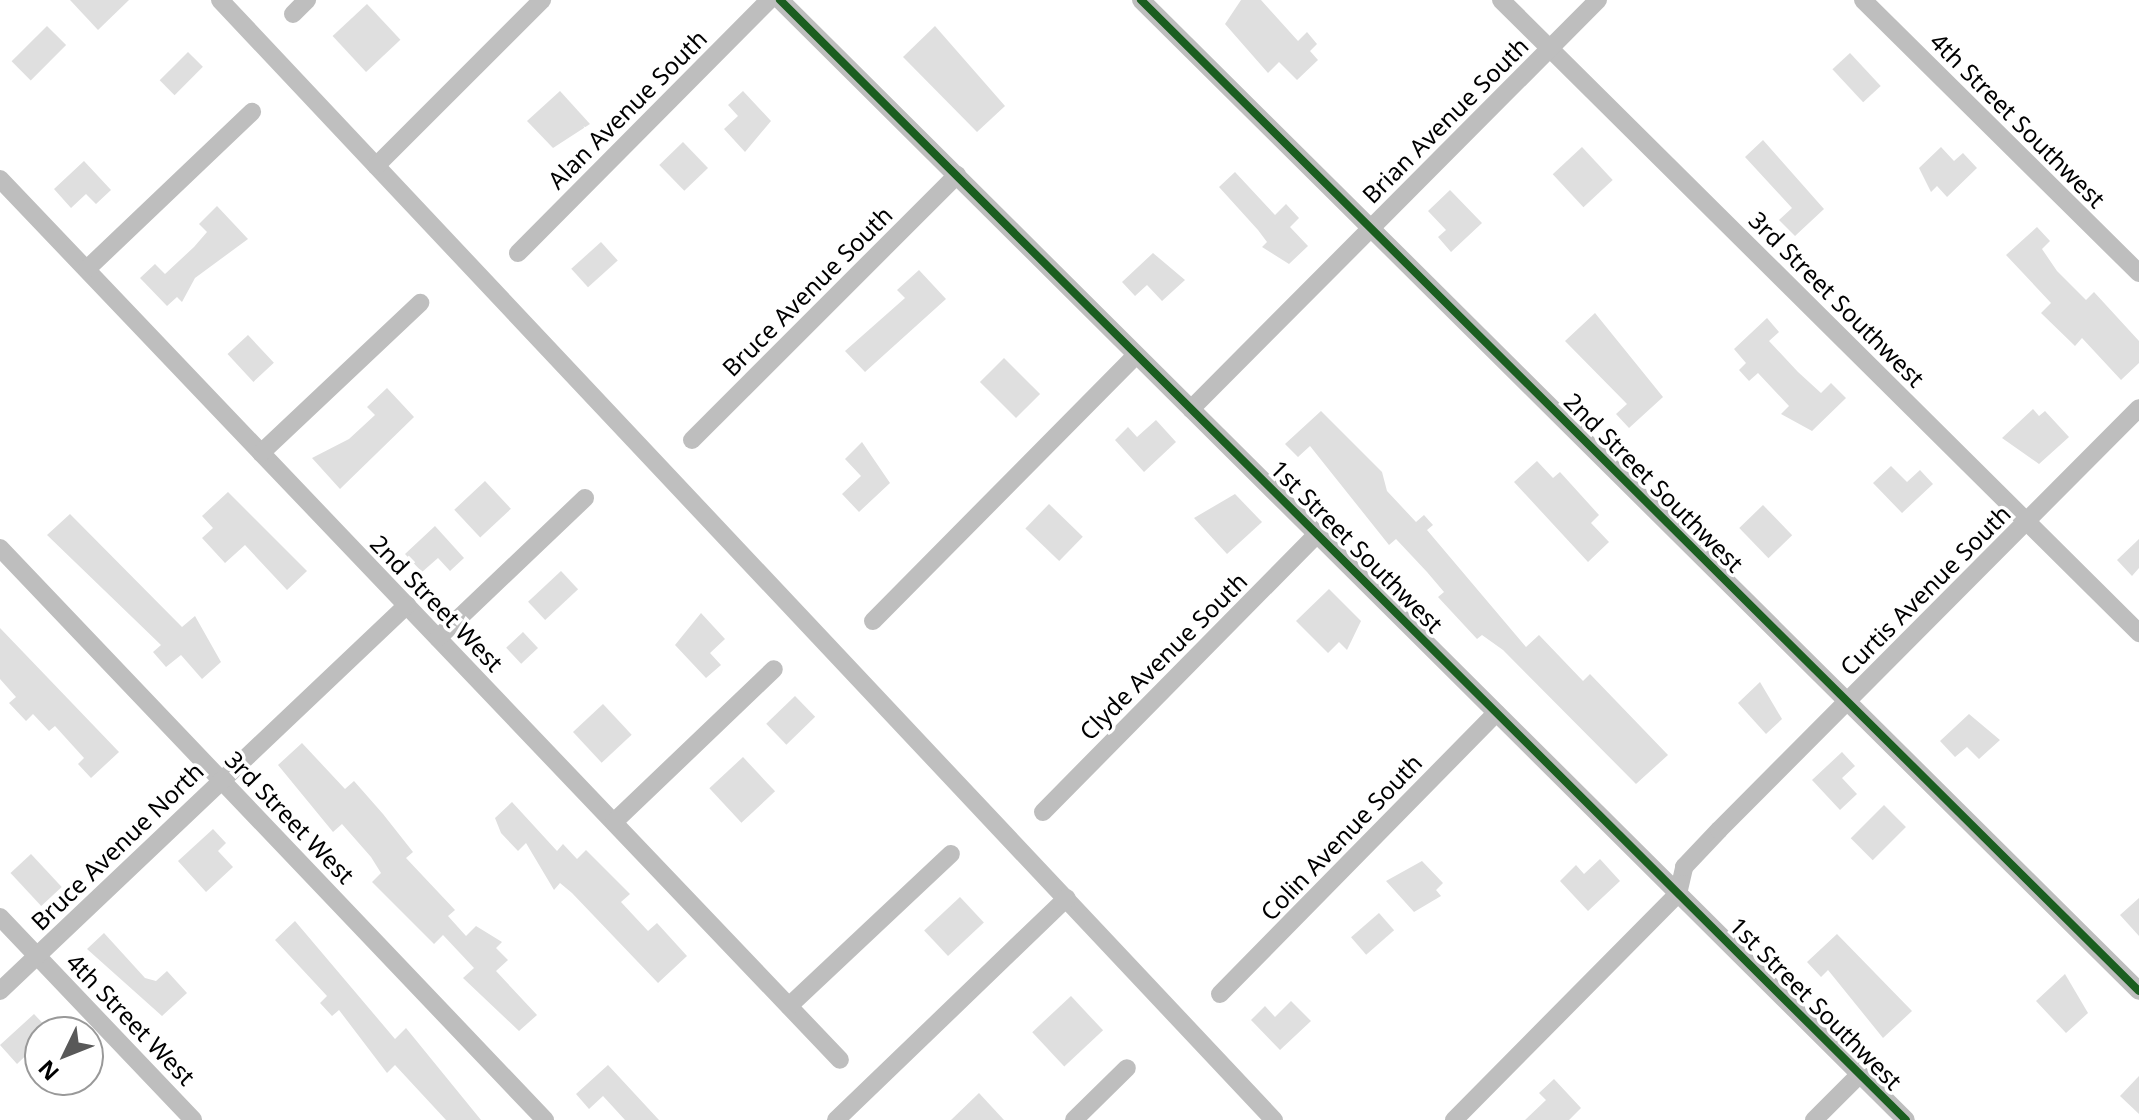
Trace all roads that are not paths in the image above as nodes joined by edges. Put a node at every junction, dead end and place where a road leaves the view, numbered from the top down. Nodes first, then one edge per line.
1 (307, 0) edge
2 (769, 0) edge
3 (780, 0) edge
4 (1141, 0) edge
5 (1501, 0) edge
6 (1598, 0) edge
7 (1863, 0) edge
8 (293, 14) dead end
9 (1550, 49) junction
10 (252, 112) dead end
11 (957, 175) junction
12 (0, 179) edge
13 (1370, 229) junction
14 (518, 253) dead end
15 (87, 269) junction
16 (2139, 273) edge
17 (420, 303) dead end
18 (1136, 355) junction
19 (2139, 408) edge
20 (1191, 409) junction
21 (692, 440) dead end
22 (261, 453) junction
23 (585, 498) dead end
24 (2026, 521) junction
25 (1317, 534) junction
26 (0, 548) edge
27 (407, 605) junction
28 (873, 621) dead end
29 (2139, 633) edge
30 (438, 638) junction
31 (774, 669) dead end
32 (1847, 702) junction
33 (1496, 713) junction
34 (221, 780) junction
35 (1043, 812) dead end
36 (614, 822) junction
37 (951, 854) dead end
38 (1678, 894) junction
39 (0, 917) edge
40 (37, 956) junction
41 (0, 991) edge
42 (2139, 991) edge
43 (1220, 994) dead end
44 (789, 1006) junction
45 (840, 1060) dead end
46 (1127, 1068) dead end
47 (1860, 1074) junction
48 (193, 1120) edge
49 (545, 1120) edge
50 (1074, 1120) edge
51 (1454, 1120) edge
52 (1814, 1120) edge
53 (1906, 1120) edge

1 - 8 street
2 - 14 street, Alan Avenue South
3 - 11 street, 1st Street Southwest
4 - 13 street, 2nd Street Southwest
5 - 9 street, 3rd Street Southwest
6 - 9 street, Brian Avenue South
7 - 16 street, 4th Street Southwest
9 - 13 street, Brian Avenue South
9 - 24 street, 3rd Street Southwest
10 - 15 street
11 - 18 street, 1st Street Southwest
11 - 21 street, Bruce Avenue South
12 - 15 street, 2nd Street West
13 - 20 street, Brian Avenue South
13 - 32 street, 2nd Street Southwest
15 - 22 street, 2nd Street West
17 - 22 street
18 - 20 street, 1st Street Southwest
18 - 28 street
19 - 24 street, Curtis Avenue South
20 - 25 street, 1st Street Southwest
22 - 27 street, 2nd Street West
23 - 30 street
24 - 29 street, 3rd Street Southwest
24 - 32 street, Curtis Avenue South
25 - 33 street, 1st Street Southwest
25 - 35 street, Clyde Avenue South
26 - 34 street, 3rd Street West
27 - 30 street, 2nd Street West
27 - 34 street, Bruce Avenue North
30 - 36 street, 2nd Street West
31 - 36 street
32 - 38 street, Curtis Avenue South
32 - 42 street, 2nd Street Southwest
33 - 38 street, 1st Street Southwest
33 - 43 street, Colin Avenue South
34 - 40 street, Bruce Avenue North
34 - 49 street, 3rd Street West
36 - 44 street, 2nd Street West
37 - 44 street
38 - 47 street, 1st Street Southwest
38 - 51 street, Curtis Avenue South
39 - 40 street, 4th Street West
40 - 41 street, Bruce Avenue North
40 - 48 street, 4th Street West
44 - 45 street, 2nd Street West
46 - 50 street
47 - 52 street
47 - 53 street, 1st Street Southwest

